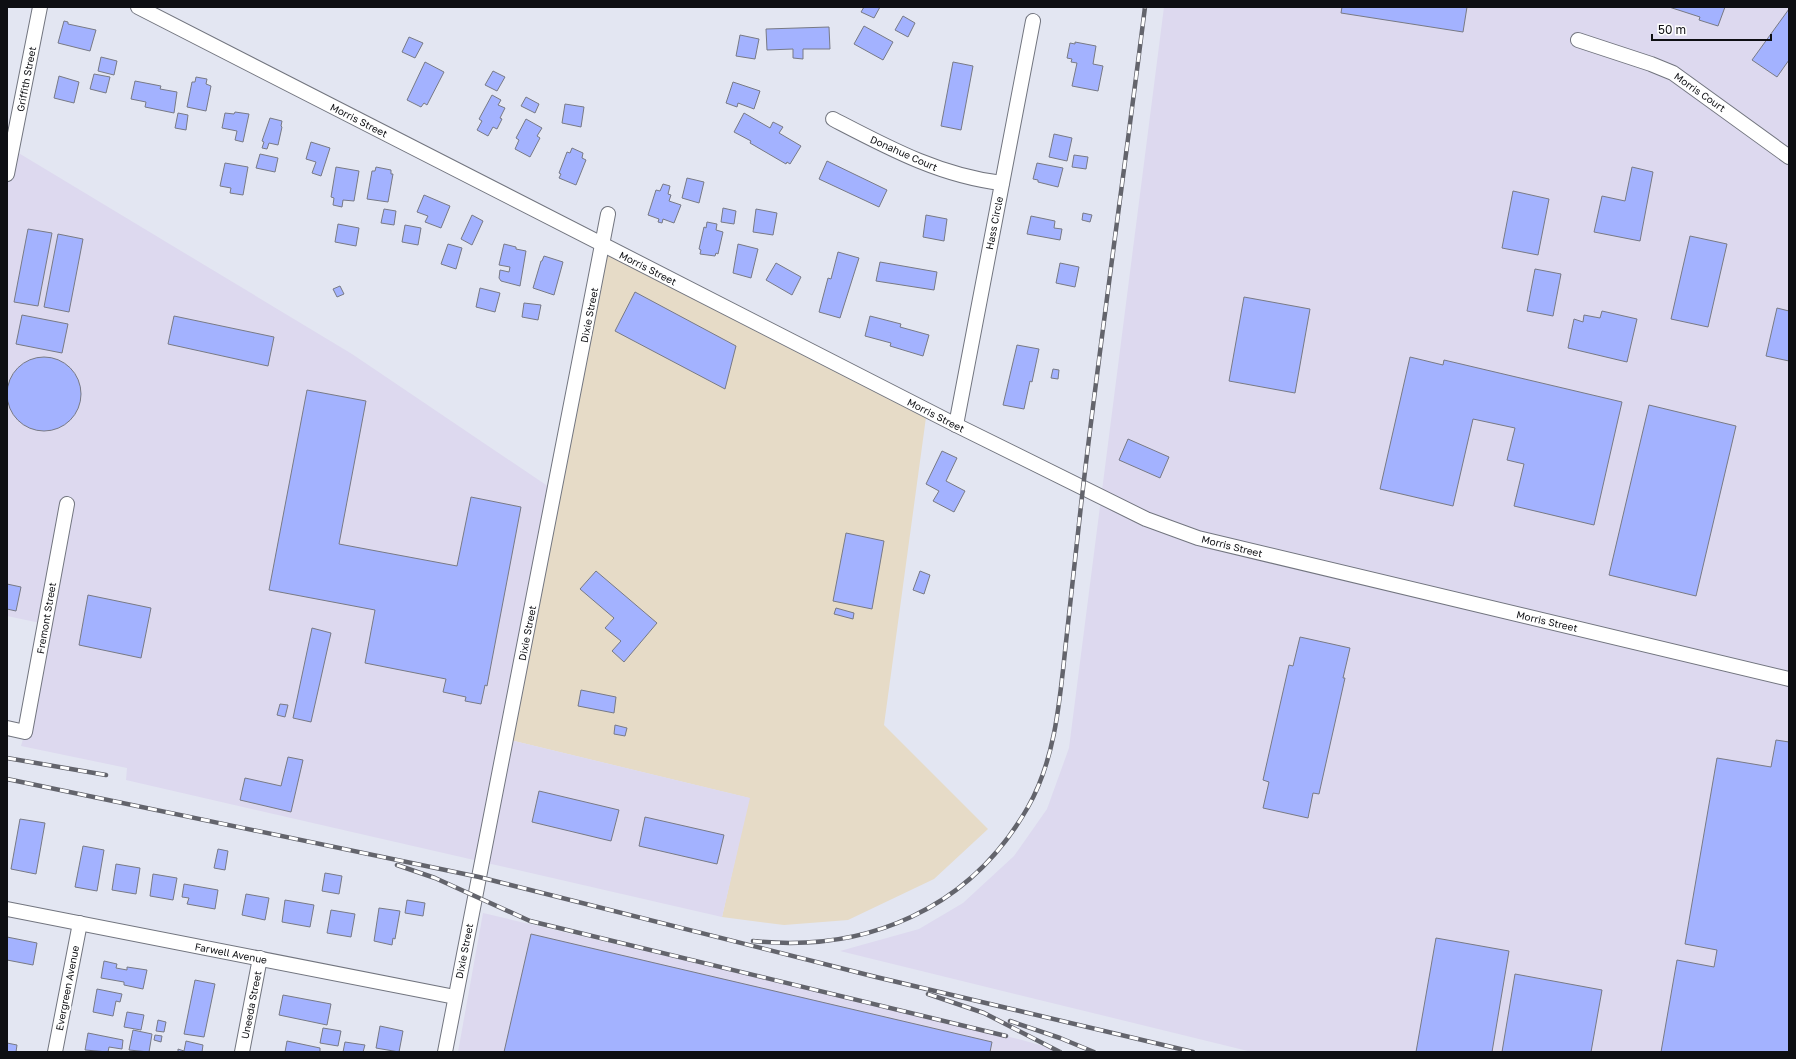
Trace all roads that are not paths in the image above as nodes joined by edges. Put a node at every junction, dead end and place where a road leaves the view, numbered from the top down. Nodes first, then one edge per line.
1 (40, 7) edge
2 (138, 7) edge
3 (1033, 21) dead end
4 (1578, 40) dead end
5 (833, 119) dead end
6 (1789, 157) edge
7 (7, 174) edge
8 (1002, 183) junction
9 (608, 214) dead end
10 (603, 245) junction
11 (956, 425) junction
12 (67, 504) dead end
13 (1789, 679) edge
14 (7, 728) edge
15 (7, 909) edge
16 (80, 923) junction
17 (260, 958) junction
18 (455, 996) junction
19 (55, 1052) edge
20 (242, 1052) edge
21 (445, 1052) edge

1 - 7 street, Griffith Street
2 - 10 street, Morris Street
3 - 8 street, Hass Circle
4 - 6 street, Morris Court
5 - 8 street, Donahue Court
8 - 11 street, Hass Circle
9 - 10 street, Dixie Street
10 - 11 street, Morris Street
10 - 18 street, Dixie Street
11 - 13 street, Morris Street
12 - 14 street, Fremont Street
15 - 16 street, Farwell Avenue
16 - 17 street, Farwell Avenue
16 - 19 street, Evergreen Avenue
17 - 18 street, Farwell Avenue
17 - 20 street, Uneeda Street
18 - 21 street, Dixie Street

